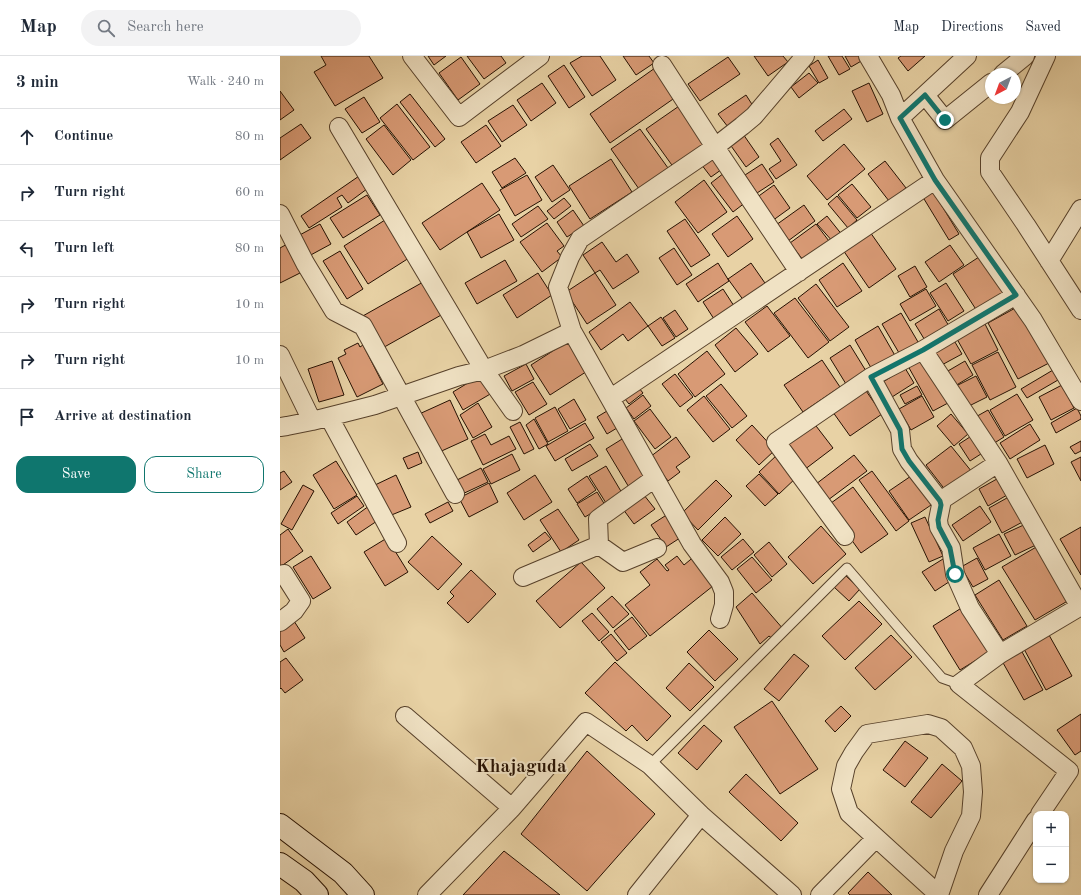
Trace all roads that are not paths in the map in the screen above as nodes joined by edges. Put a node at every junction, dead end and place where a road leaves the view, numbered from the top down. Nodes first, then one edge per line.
1 (412, 56) edge
2 (540, 56) edge
3 (805, 56) edge
4 (868, 56) edge
5 (967, 56) edge
6 (1025, 56) edge
7 (1046, 56) edge
8 (662, 65) dead end
9 (1010, 68) edge
10 (985, 88) edge
11 (925, 95) junction
12 (900, 118) junction
13 (340, 127) dead end
14 (715, 147) junction
15 (935, 180) junction
16 (1081, 209) edge
17 (280, 214) edge
18 (1049, 261) junction
19 (799, 272) junction
20 (1016, 295) junction
21 (1081, 310) edge
22 (572, 331) junction
23 (923, 350) junction
24 (280, 355) edge
25 (484, 370) junction
26 (871, 377) junction
27 (402, 396) junction
28 (611, 398) junction
29 (1081, 401) edge
30 (513, 411) dead end
31 (329, 417) junction
32 (312, 421) junction
33 (280, 427) edge
34 (998, 463) junction
35 (656, 478) junction
36 (455, 494) dead end
37 (940, 501) junction
38 (845, 536) dead end
39 (397, 543) dead end
40 (599, 545) junction
41 (658, 548) dead end
42 (280, 575) edge
43 (523, 577) dead end
44 (1081, 606) edge
45 (720, 618) dead end
46 (280, 622) edge
47 (1000, 654) junction
48 (959, 684) junction
49 (405, 716) dead end
50 (650, 765) junction
51 (512, 808) junction
52 (1042, 811) edge
53 (702, 815) junction
54 (280, 825) edge
55 (1033, 825) edge
56 (876, 838) junction
57 (280, 864) edge
58 (317, 895) edge
59 (363, 895) edge
60 (427, 895) edge
61 (638, 895) edge
62 (792, 895) edge
63 (820, 895) edge
64 (939, 895) edge
65 (988, 895) edge

1 - 2 street
3 - 14 street
4 - 12 street
5 - 11 street
6 - 9 street
7 - 18 street
8 - 14 street
10 - 11 street
11 - 12 street
12 - 15 street
13 - 25 street
14 - 19 street
14 - 22 street
15 - 19 street
15 - 20 street
16 - 18 street
17 - 27 street
18 - 21 street
19 - 28 street
20 - 23 street
20 - 29 street
22 - 25 street
22 - 28 street
23 - 26 street
23 - 34 street
24 - 32 street
25 - 27 street
25 - 30 street
26 - 37 street
26 - 38 street
27 - 31 street
27 - 36 street
28 - 35 street
31 - 32 street
31 - 39 street
32 - 33 street
34 - 37 street
34 - 44 street
35 - 40 street
35 - 45 street
37 - 47 street
40 - 41 street
40 - 43 street
42 - 46 street
44 - 47 street
47 - 48 street
48 - 50 lane
48 - 52 street
49 - 51 street
50 - 51 street
50 - 53 street
51 - 60 street
53 - 61 street
53 - 62 street
54 - 59 main road
55 - 65 street
56 - 63 street
56 - 64 street
56 - 64 street
57 - 58 main road

